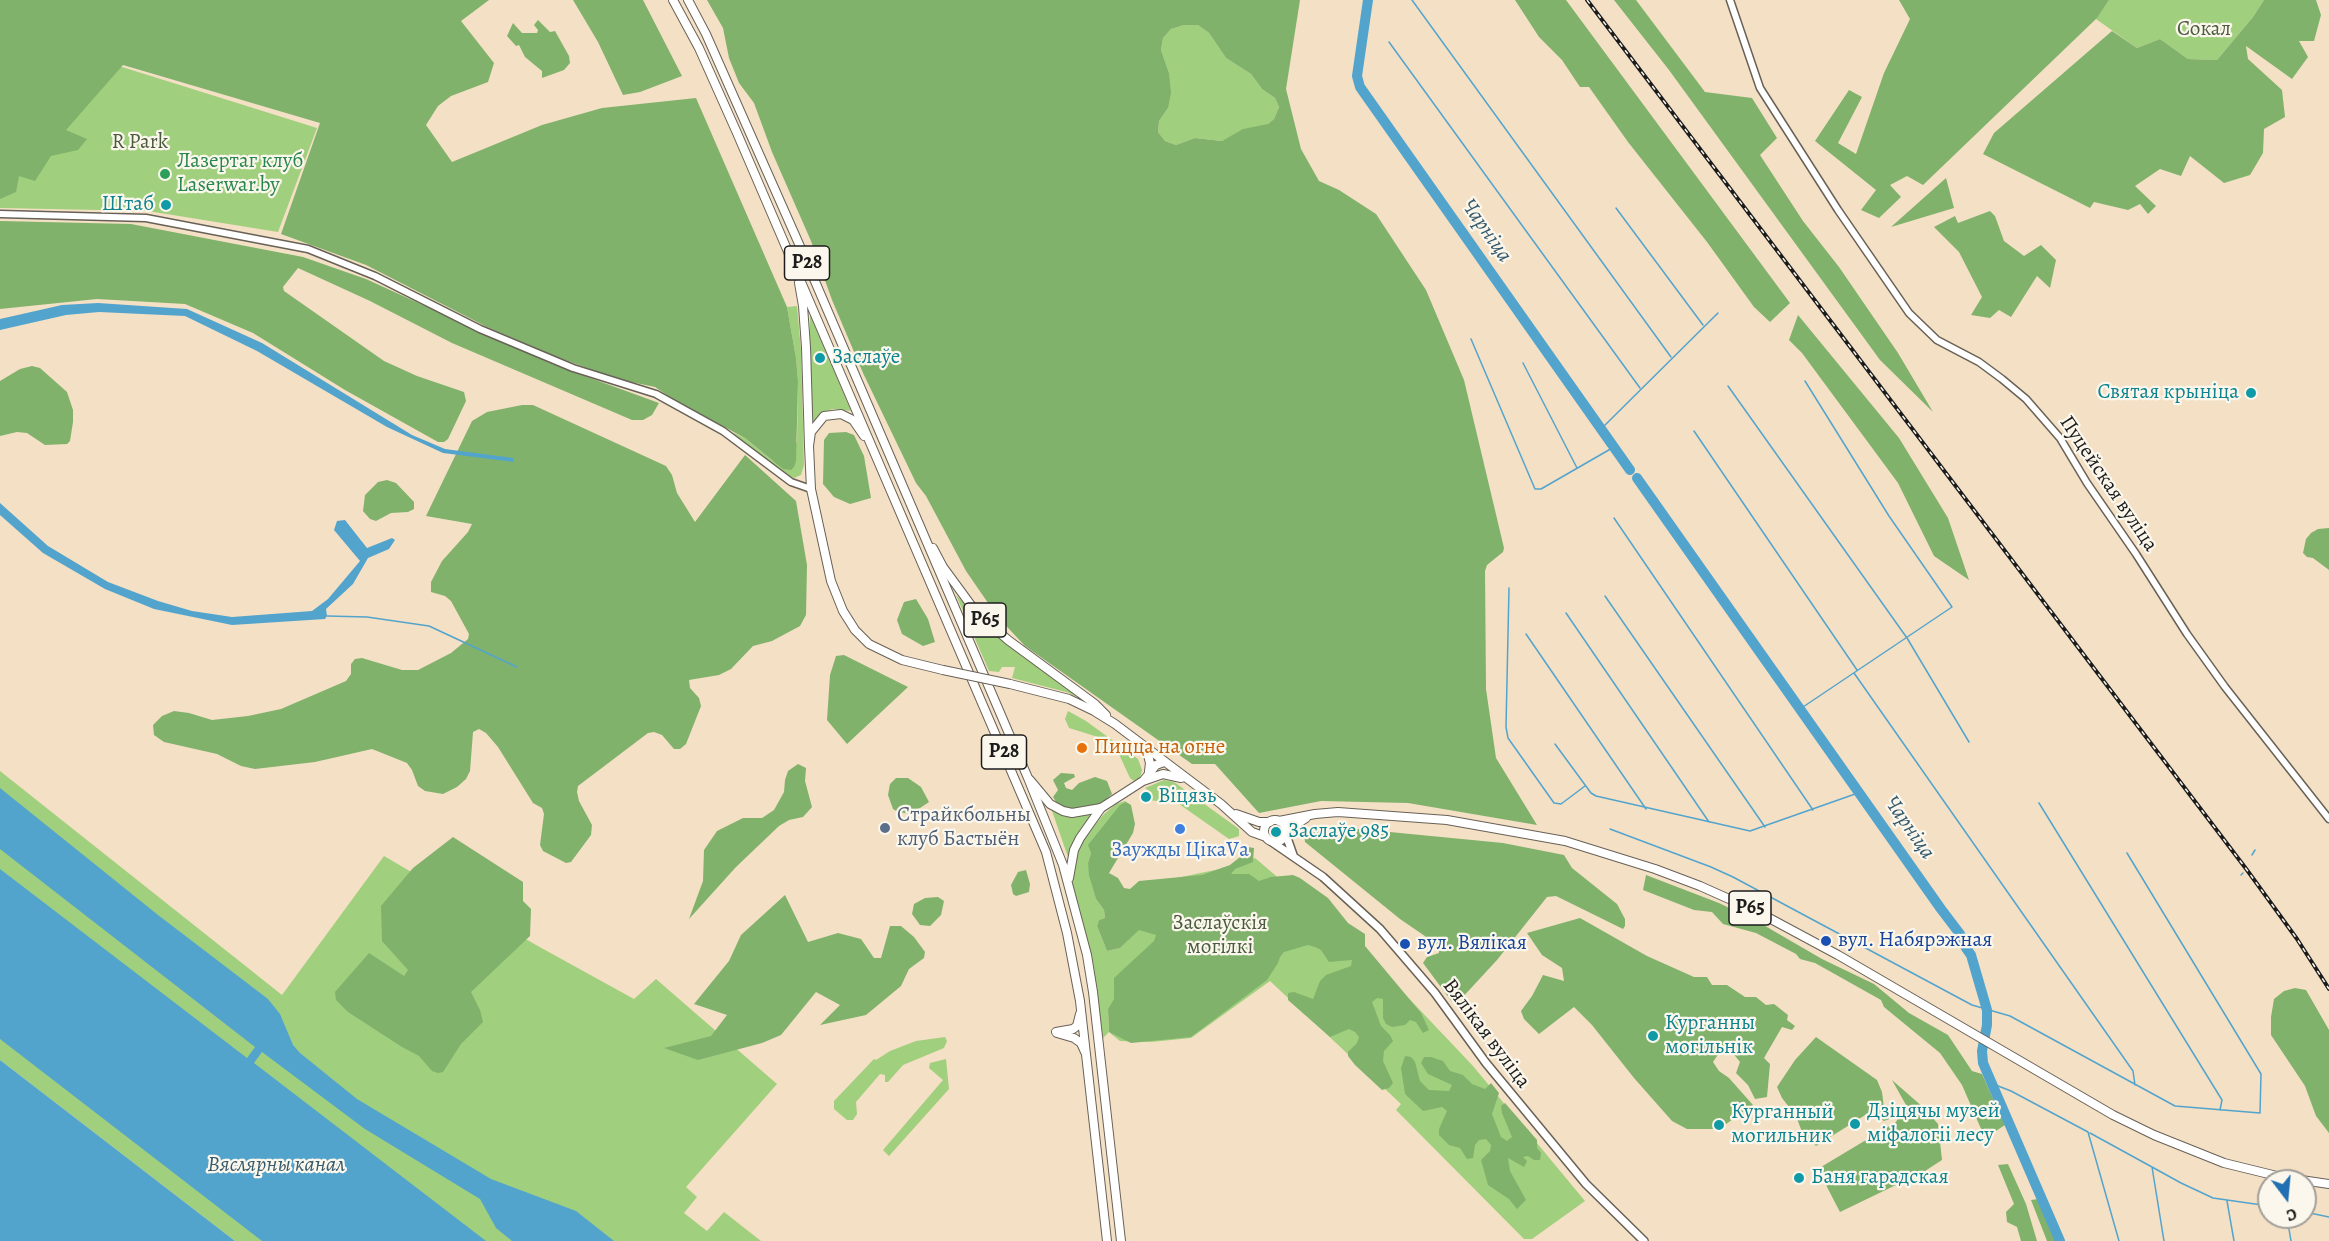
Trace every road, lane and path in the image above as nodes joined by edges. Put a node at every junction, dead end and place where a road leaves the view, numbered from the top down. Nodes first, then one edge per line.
1 (673, 0) edge
2 (688, 0) edge
3 (1730, 0) edge
4 (0, 214) edge
5 (797, 270) junction
6 (808, 446) junction
7 (873, 450) junction
8 (811, 489) junction
9 (922, 529) junction
10 (1115, 724) junction
11 (1146, 748) junction
12 (1164, 762) junction
13 (1149, 771) junction
14 (1162, 774) junction
15 (1028, 778) junction
16 (1188, 780) junction
17 (1143, 781) junction
18 (1101, 808) junction
19 (1233, 813) junction
20 (1315, 814) junction
21 (2329, 819) edge
22 (1279, 821) junction
23 (1270, 822) junction
24 (1286, 833) junction
25 (1269, 840) junction
26 (1293, 855) junction
27 (1069, 885) junction
28 (1080, 1001) junction
29 (1088, 1060) junction
30 (2329, 1184) edge
31 (1107, 1241) edge
32 (1121, 1241) edge
33 (1644, 1241) edge

1 - 5 main road, Р28
2 - 9 main road, Р28
3 - 21 street, Пуцейская вуліца
4 - 8 street
5 - 6 main road, Р65
5 - 7 main road, Р28
6 - 7 main road, Р65
6 - 8 main road, Р65
7 - 28 main road, Р28
8 - 10 main road, Р65, bridge
9 - 10 main road, Р65
9 - 15 main road, Р28
10 - 11 main road, Р65
11 - 12 main road, Р65
11 - 13 main road
12 - 13 main road
12 - 14 main road
12 - 16 main road, Р65
13 - 17 main road
14 - 16 main road
14 - 17 main road
15 - 18 main road
15 - 27 main road, Р28
16 - 19 main road, Р65
17 - 18 main road
18 - 27 main road
19 - 23 main road, Р65
19 - 25 main road, Р65
20 - 22 main road, Р65
20 - 24 main road, Р65
20 - 30 main road, Р65
22 - 23 main road, Р65
22 - 24 main road
23 - 25 main road
24 - 25 main road, Р65
24 - 26 main road
25 - 26 main road, Вялікая вуліца
26 - 33 main road, Вялікая вуліца
27 - 32 main road, Р28
28 - 29 main road, Р28
28 - 29 main road
29 - 31 main road, Р28

